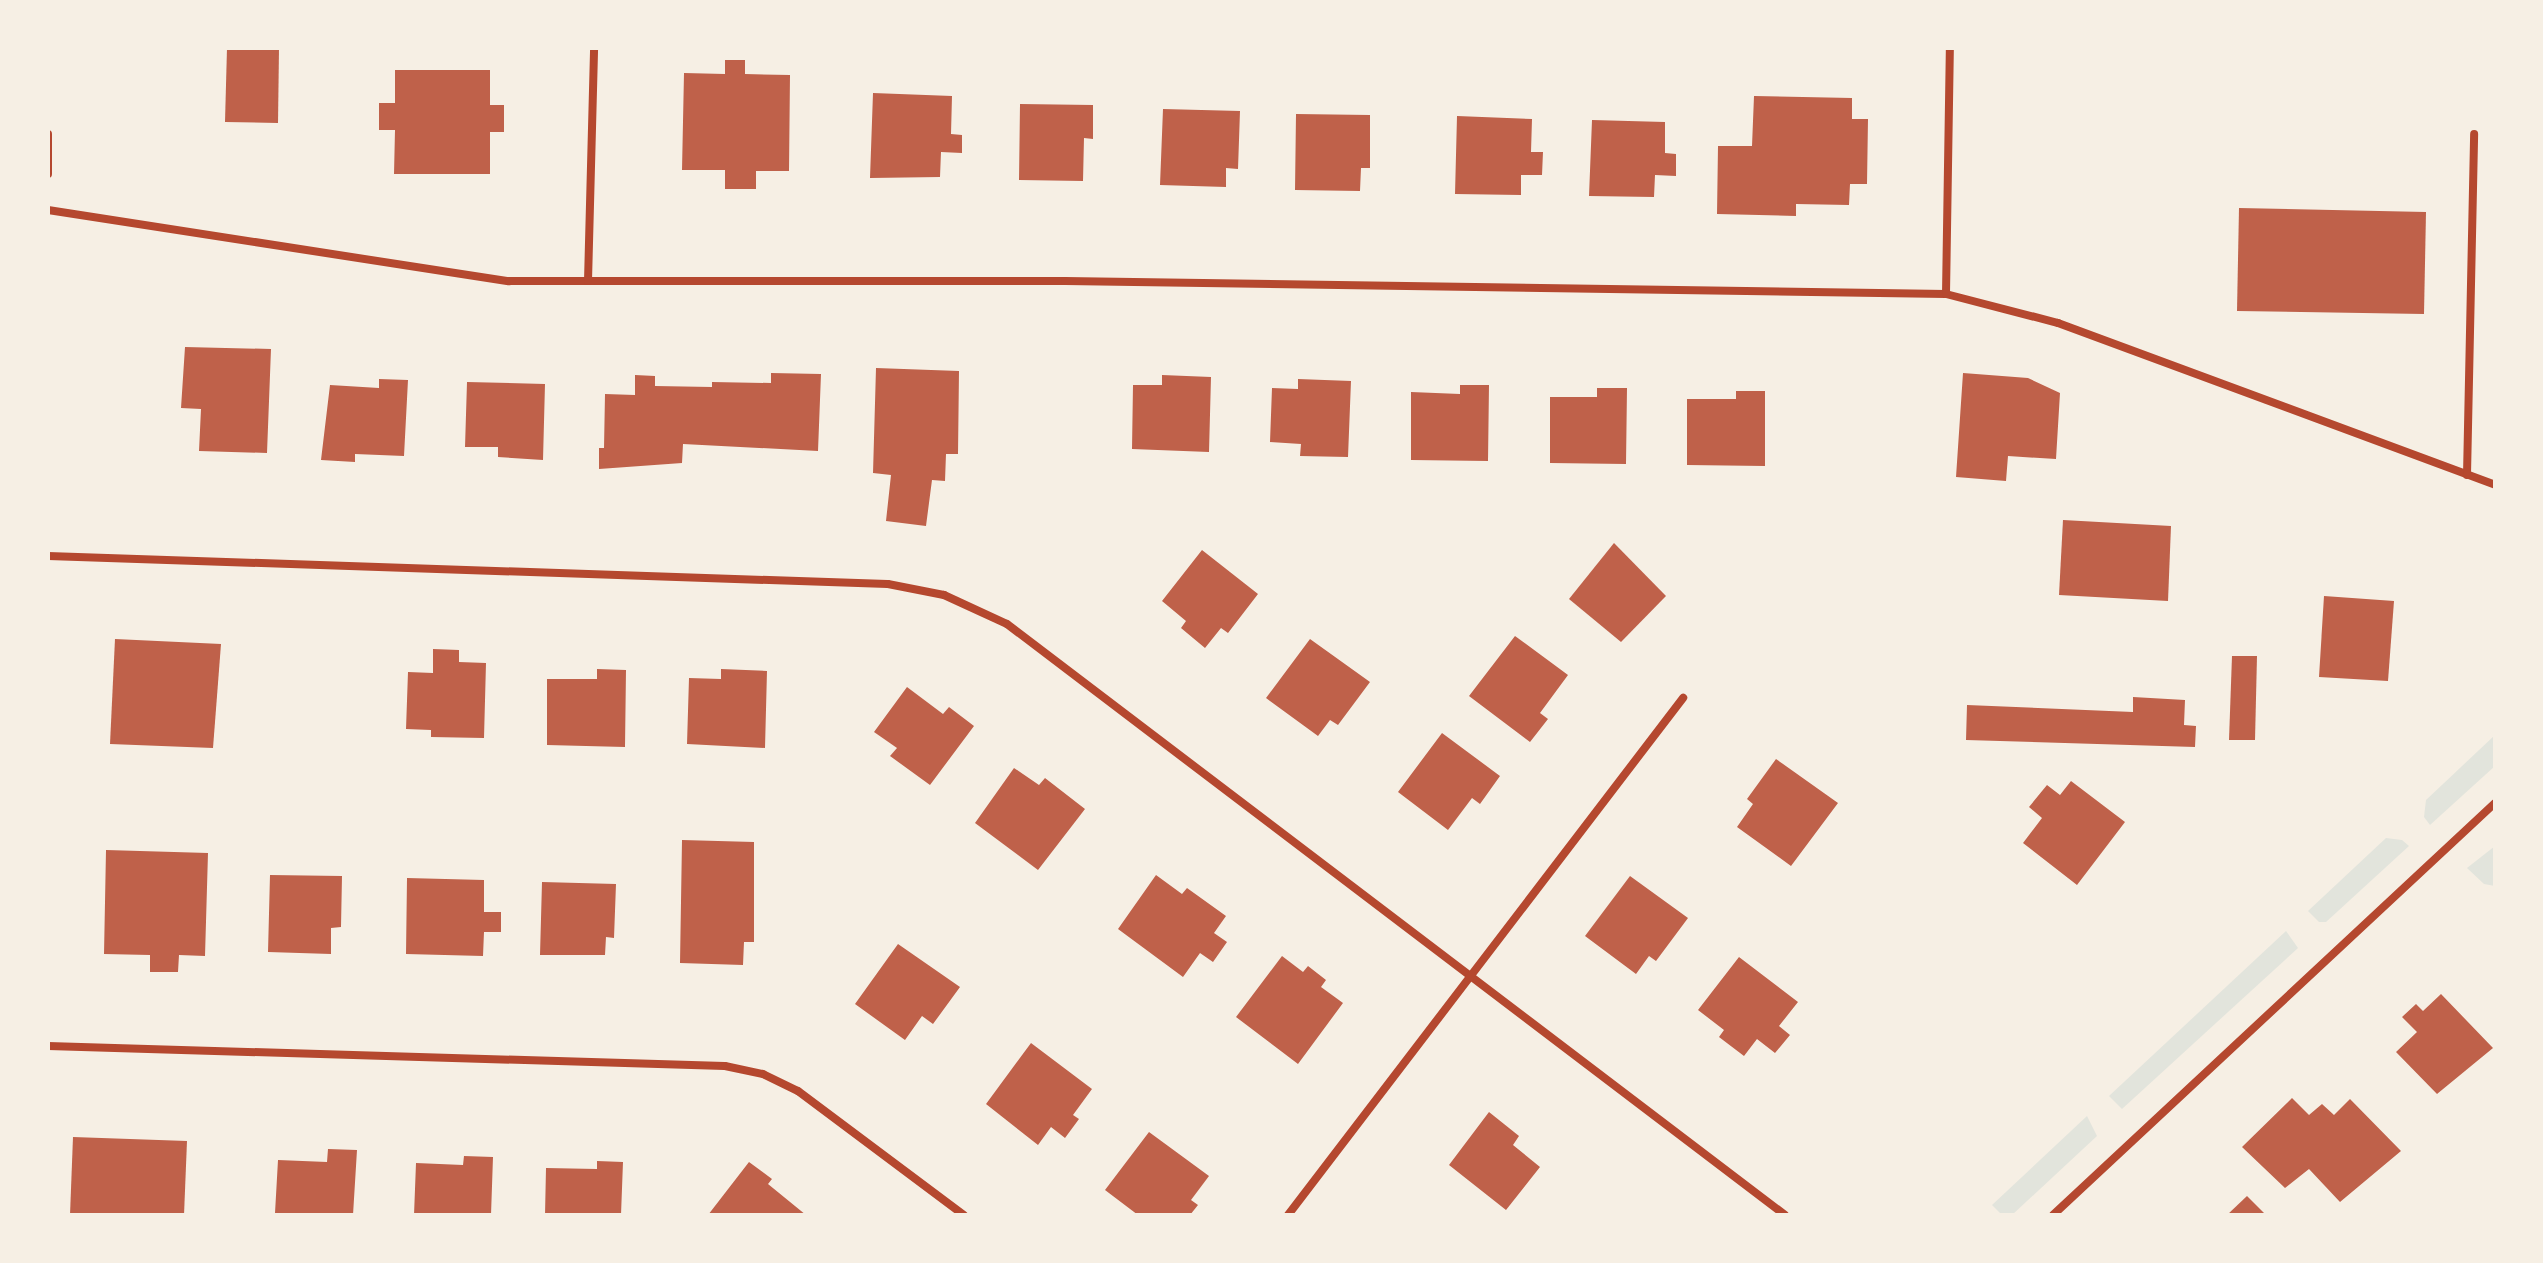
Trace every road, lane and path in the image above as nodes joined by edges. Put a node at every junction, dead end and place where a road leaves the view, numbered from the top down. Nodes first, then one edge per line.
1 (594, 48) edge
2 (1950, 48) edge
3 (48, 134) edge
4 (2474, 134) dead end
5 (48, 174) edge
6 (48, 210) edge
7 (588, 281) junction
8 (1946, 294) junction
9 (2467, 475) junction
10 (2495, 485) edge
11 (48, 556) edge
12 (1683, 698) dead end
13 (2494, 805) edge
14 (1469, 975) junction
15 (48, 1046) edge
16 (964, 1215) edge
17 (1288, 1215) edge
18 (1785, 1215) edge
19 (2053, 1215) edge

1 - 7 street
2 - 8 street
3 - 5 street
4 - 9 street
6 - 7 street
7 - 8 street
8 - 9 street
9 - 10 street
11 - 14 street
12 - 14 street
13 - 19 street
14 - 17 street
14 - 18 street
15 - 16 street

